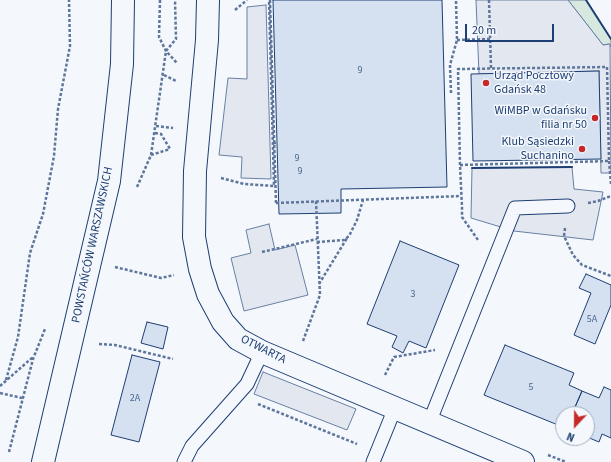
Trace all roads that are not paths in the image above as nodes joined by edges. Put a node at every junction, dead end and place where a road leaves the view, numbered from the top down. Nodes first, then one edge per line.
1 (122, 0) edge
2 (208, 0) edge
3 (568, 206) road end
4 (262, 352) junction
5 (395, 408) junction
6 (429, 422) junction
7 (375, 457) edge
8 (43, 462) edge
9 (184, 462) edge
10 (523, 462) edge

1 - 8 street, POWSTAŃCÓW WARSZAWSKICH
2 - 4 street, OTWARTA
3 - 6 lane
4 - 5 street, OTWARTA
4 - 9 lane
5 - 6 street, OTWARTA
5 - 7 lane
6 - 10 street, OTWARTA

